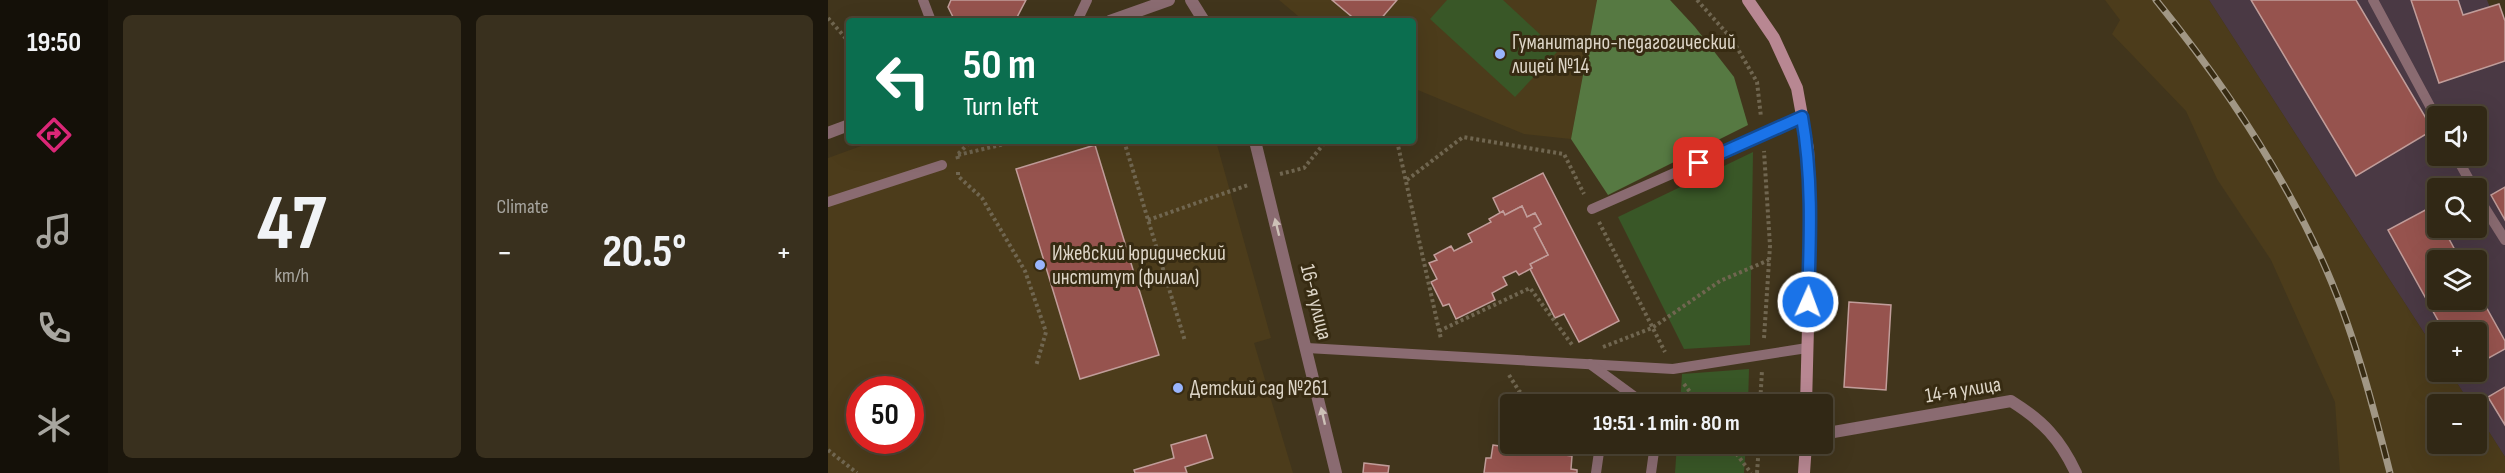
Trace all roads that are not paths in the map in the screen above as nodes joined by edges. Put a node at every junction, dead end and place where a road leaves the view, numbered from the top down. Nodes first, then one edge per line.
1 (923, 0) edge
2 (1087, 0) edge
3 (1169, 0) edge
4 (1191, 0) edge
5 (1748, 0) edge
6 (2373, 0) edge
7 (930, 18) edge
8 (1078, 18) edge
9 (1118, 18) edge
10 (1202, 18) edge
11 (2430, 106) edge
12 (1802, 117) junction
13 (846, 126) edge
14 (828, 133) edge
15 (1256, 144) edge
16 (942, 165) road end
17 (828, 202) edge
18 (1592, 209) road end
19 (2487, 211) edge
20 (2505, 240) edge
21 (1307, 348) junction
22 (1807, 348) junction
23 (1589, 364) junction
24 (1631, 394) edge
25 (1806, 394) edge
26 (1833, 432) edge
27 (1599, 454) edge
28 (1653, 454) edge
29 (1805, 454) edge
30 (1336, 473) edge
31 (1596, 473) edge
32 (1650, 473) edge
33 (1804, 473) edge
34 (2076, 473) edge

1 - 7 lane
2 - 8 lane
3 - 9 street
4 - 10 street
5 - 12 main road
6 - 11 lane
12 - 18 lane
12 - 22 main road
13 - 14 street
21 -> 15 street, 16-я улица
16 - 17 lane
19 - 20 lane
21 - 23 lane
30 -> 21 street, 16-я улица
22 - 23 lane
22 - 25 main road
23 - 24 lane
26 - 34 street, 14-я улица
27 - 31 lane
28 - 32 lane
29 - 33 main road

